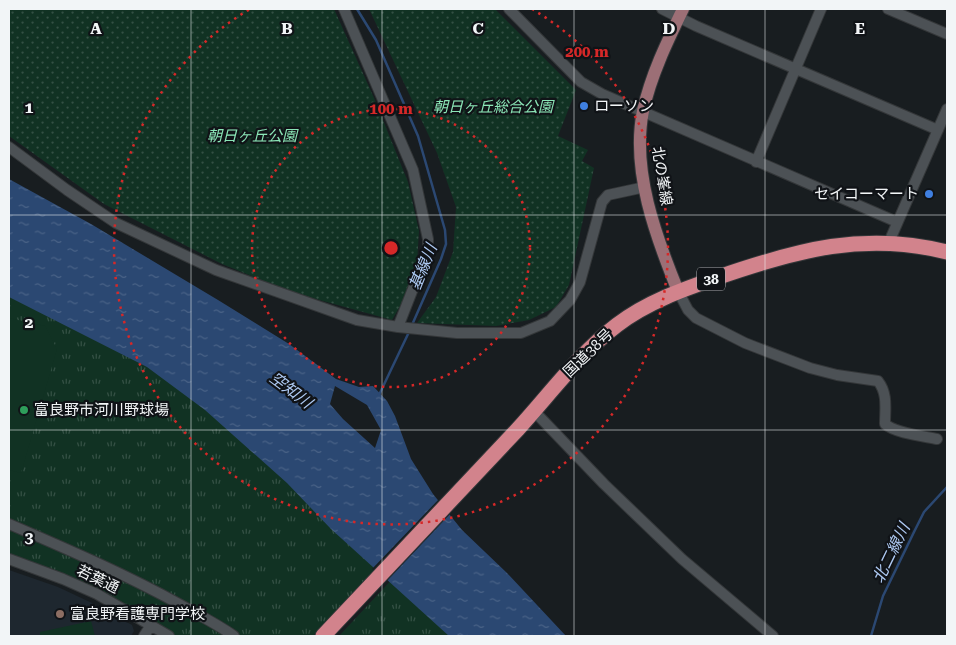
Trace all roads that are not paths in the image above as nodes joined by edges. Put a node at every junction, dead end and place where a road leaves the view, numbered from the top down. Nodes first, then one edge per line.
1 (344, 9) edge
2 (509, 9) edge
3 (662, 9) edge
4 (821, 9) edge
5 (888, 9) edge
6 (681, 13) edge
7 (947, 34) edge
8 (796, 69) junction
9 (947, 109) edge
10 (643, 112) junction
11 (938, 130) junction
12 (9, 147) edge
13 (756, 162) junction
14 (645, 187) junction
15 (897, 222) junction
16 (889, 242) junction
17 (947, 252) edge
18 (678, 292) junction
19 (398, 327) junction
20 (534, 411) junction
21 (937, 439) dead end
22 (9, 524) edge
23 (9, 559) edge
24 (151, 625) junction
25 (144, 636) edge
26 (169, 636) edge
27 (234, 636) edge
28 (323, 636) edge
29 (773, 636) edge

1 - 19 street
2 - 10 street
3 - 6 street
4 - 8 street
5 - 7 street
6 - 8 street
6 - 10 main road, 北の峯線
8 - 11 street
8 - 13 street
9 - 11 street
10 - 13 street
10 - 14 main road, 北の峯線
11 - 15 street
12 - 19 street
13 - 15 street
14 - 18 main road, 北の峯線
14 - 19 street
15 - 16 street
16 - 17 highway, 国道38号 / 38
16 - 18 highway, 国道38号 / 38
18 - 20 highway, 国道38号 / 38
18 - 21 street
20 - 28 highway, 国道38号 / 38
20 - 29 street
22 - 27 street
23 - 24 street, 若葉通
24 - 25 street
24 - 26 street, 若葉通

